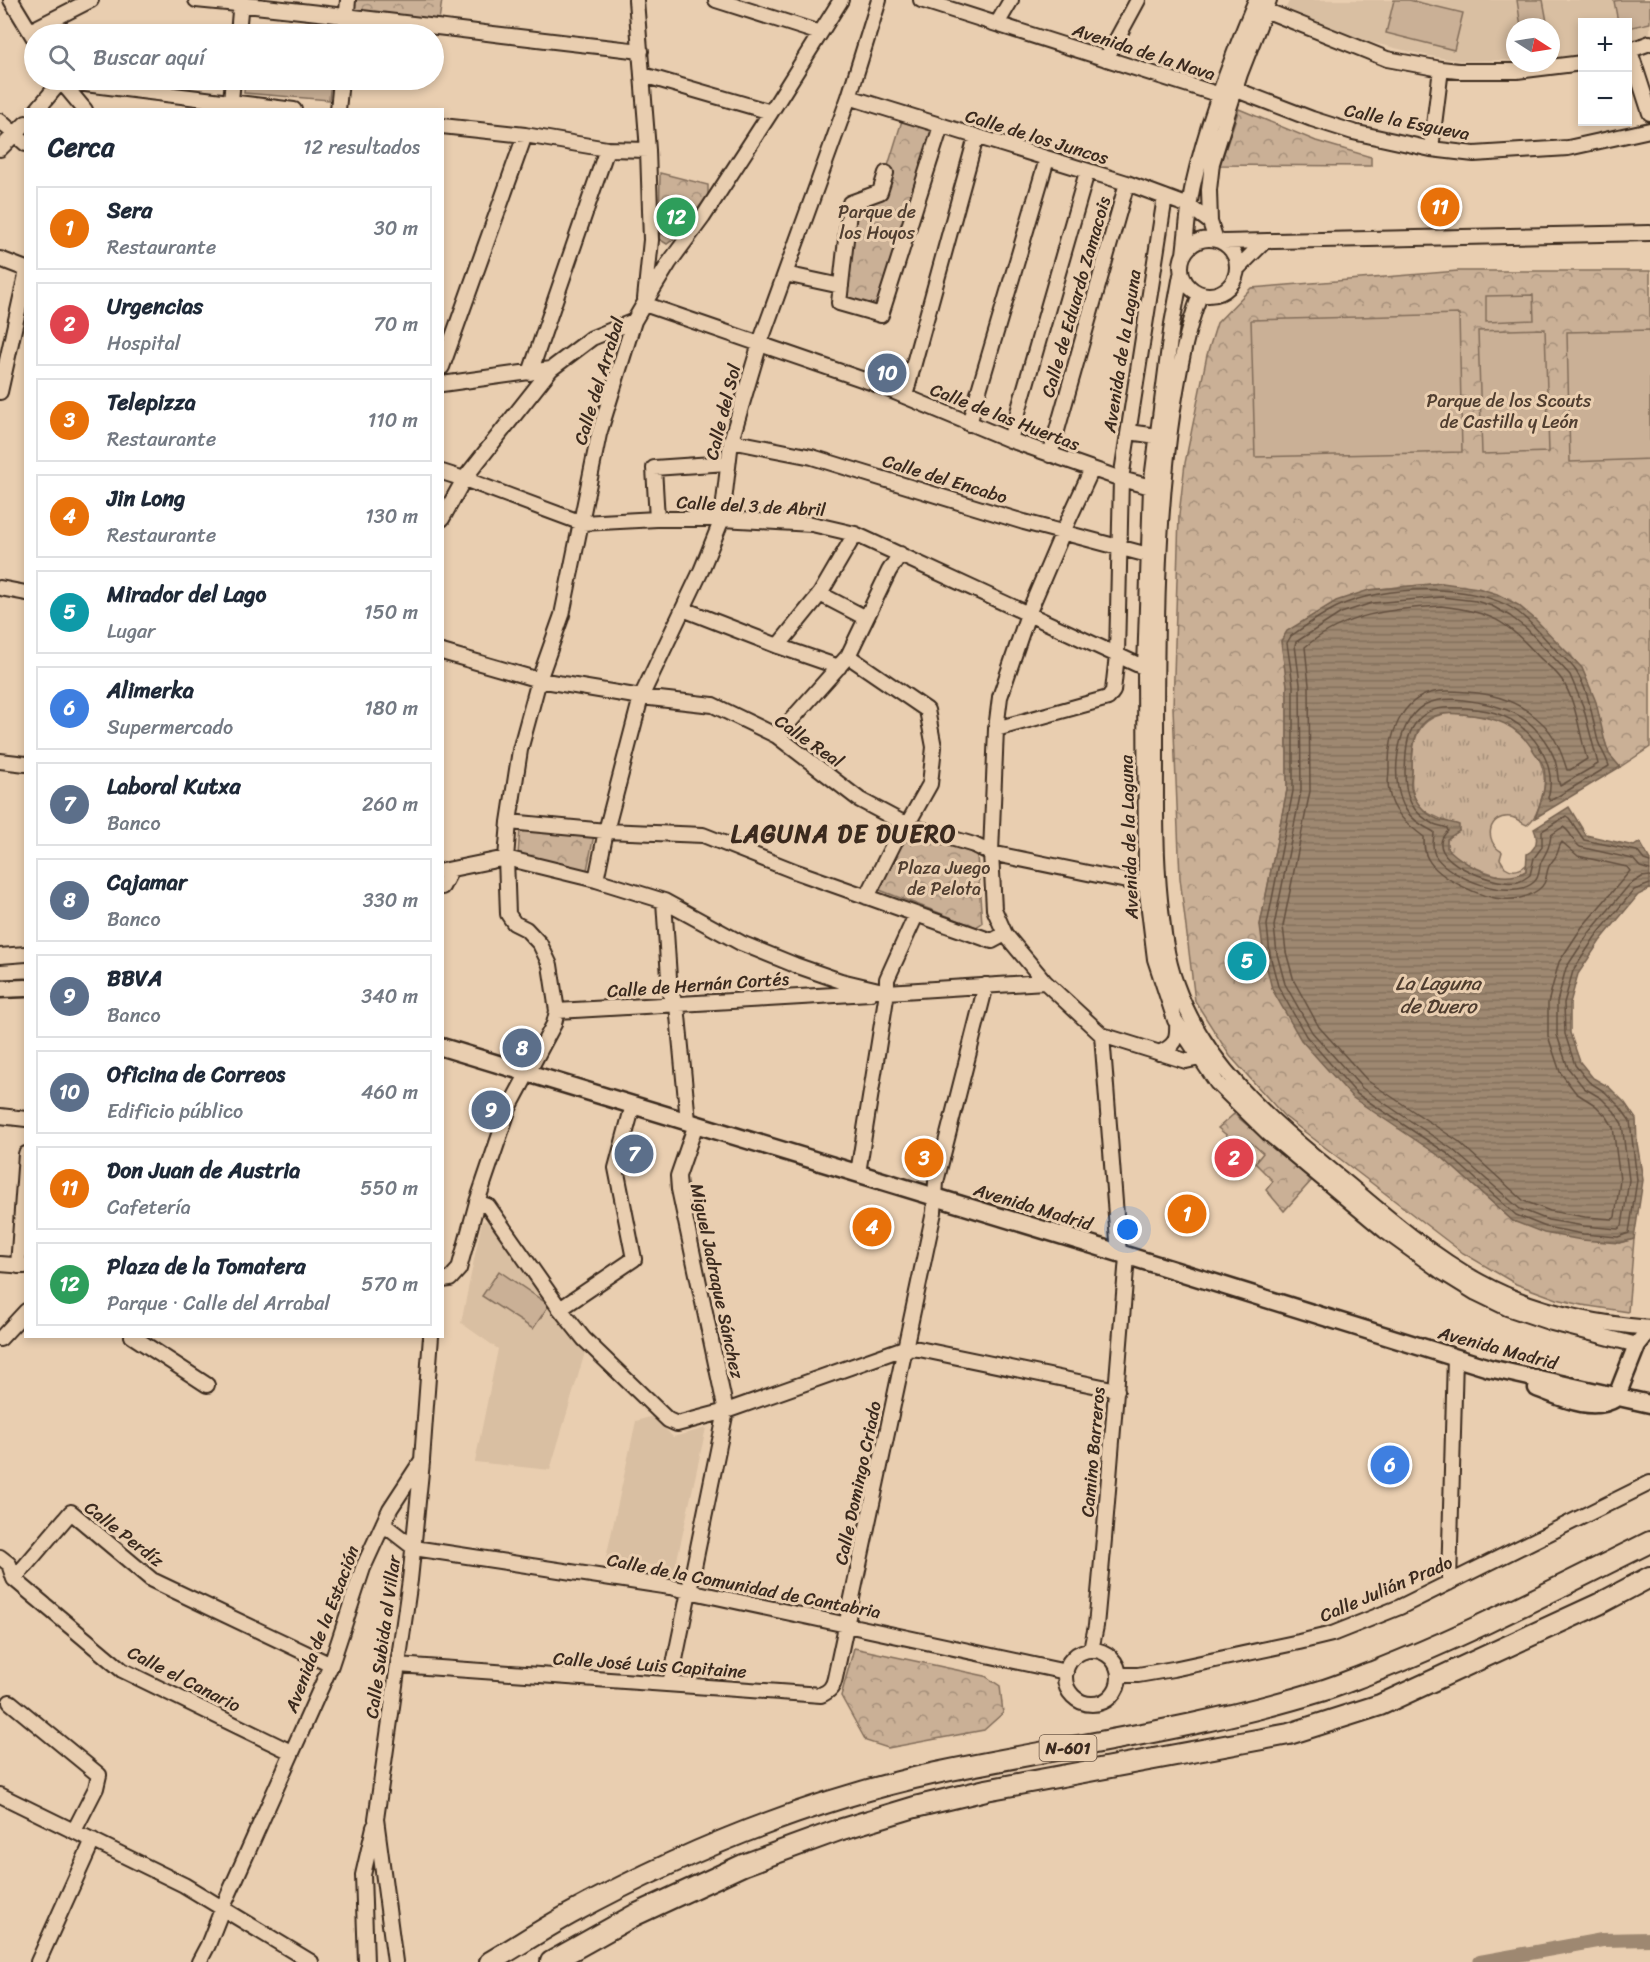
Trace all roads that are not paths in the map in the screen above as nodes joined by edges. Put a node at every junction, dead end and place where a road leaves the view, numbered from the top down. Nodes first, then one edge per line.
1 (11, 0) edge
2 (91, 0) edge
3 (196, 0) edge
4 (348, 0) edge
5 (636, 0) edge
6 (716, 0) edge
7 (841, 0) edge
8 (879, 0) edge
9 (921, 0) edge
10 (1011, 0) edge
11 (1138, 0) edge
12 (241, 2) edge
13 (1264, 3) edge
14 (346, 15) junction
15 (25, 24) edge
16 (51, 24) edge
17 (238, 24) edge
18 (346, 24) edge
19 (412, 24) edge
20 (997, 24) junction
21 (444, 28) edge
22 (820, 33) junction
23 (1650, 43) edge
24 (1632, 50) edge
25 (641, 51) junction
26 (1106, 59) junction
27 (1632, 60) edge
28 (1578, 63) edge
29 (1441, 69) junction
30 (642, 75) junction
31 (1234, 89) junction
32 (53, 90) edge
33 (69, 90) edge
34 (126, 90) edge
35 (232, 90) edge
36 (340, 90) edge
37 (1220, 95) junction
38 (849, 97) junction
39 (231, 106) edge
40 (39, 108) edge
41 (83, 108) edge
42 (262, 108) edge
43 (338, 108) edge
44 (771, 111) junction
45 (1650, 114) edge
46 (0, 121) edge
47 (444, 126) edge
48 (941, 126) junction
49 (1650, 130) edge
50 (525, 135) junction
51 (976, 137) junction
52 (20, 140) edge
53 (0, 149) edge
54 (607, 149) junction
55 (1431, 149) junction
56 (648, 150) junction
57 (1047, 159) junction
58 (1087, 172) junction
59 (886, 173) dead end
60 (1127, 183) junction
61 (1165, 197) junction
62 (1189, 206) junction
63 (1210, 222) junction
64 (1650, 233) edge
65 (1219, 241) junction
66 (1264, 242) junction
67 (650, 249) junction
68 (1184, 254) junction
69 (0, 259) edge
70 (669, 263) junction
71 (24, 268) edge
72 (1238, 268) junction
73 (785, 274) junction
74 (1181, 275) junction
75 (24, 284) edge
76 (841, 286) junction
77 (1200, 294) junction
78 (644, 304) junction
79 (634, 321) junction
80 (760, 344) junction
81 (444, 361) edge
82 (551, 369) junction
83 (531, 373) junction
84 (444, 384) edge
85 (0, 392) edge
86 (905, 396) junction
87 (969, 424) junction
88 (1129, 432) junction
89 (1157, 436) junction
90 (1010, 440) junction
91 (731, 441) junction
92 (1050, 455) junction
93 (727, 463) junction
94 (1092, 469) junction
95 (444, 473) edge
96 (464, 478) junction
97 (1121, 479) junction
98 (1151, 487) junction
99 (444, 515) edge
100 (657, 519) junction
101 (722, 519) junction
102 (582, 523) junction
103 (1063, 532) junction
104 (855, 534) junction
105 (1119, 547) junction
106 (900, 554) junction
107 (1148, 555) junction
108 (0, 588) edge
109 (24, 593) edge
110 (820, 594) junction
111 (682, 609) junction
112 (1028, 614) junction
113 (866, 618) junction
114 (778, 646) junction
115 (444, 653) edge
116 (1117, 655) junction
117 (844, 661) junction
118 (1145, 668) junction
119 (539, 680) junction
120 (641, 697) junction
121 (996, 729) junction
122 (777, 736) junction
123 (0, 761) edge
124 (24, 764) edge
125 (509, 822) junction
126 (905, 824) junction
127 (606, 831) junction
128 (991, 852) junction
129 (506, 858) junction
130 (447, 871) edge
131 (596, 880) junction
132 (1146, 885) junction
133 (867, 897) junction
134 (664, 901) junction
135 (916, 915) junction
136 (1005, 934) junction
137 (24, 954) edge
138 (0, 956) edge
139 (1045, 982) junction
140 (986, 985) junction
141 (841, 987) junction
142 (24, 988) edge
143 (0, 989) edge
144 (887, 992) junction
145 (677, 1005) junction
146 (558, 1011) junction
147 (1177, 1023) junction
148 (1102, 1035) junction
149 (444, 1048) edge
150 (1159, 1053) junction
151 (1205, 1054) junction
152 (527, 1072) junction
153 (633, 1105) junction
154 (0, 1116) edge
155 (24, 1119) edge
156 (692, 1123) junction
157 (858, 1173) junction
158 (935, 1197) junction
159 (477, 1202) junction
160 (24, 1210) edge
161 (1123, 1255) junction
162 (0, 1264) edge
163 (22, 1266) edge
164 (444, 1280) edge
165 (560, 1309) junction
166 (24, 1313) edge
167 (1650, 1329) edge
168 (135, 1338) edge
169 (426, 1338) edge
170 (0, 1339) edge
171 (1643, 1344) edge
172 (904, 1348) junction
173 (1455, 1357) junction
174 (207, 1385) dead end
175 (1117, 1390) junction
176 (1616, 1398) junction
177 (1650, 1404) edge
178 (726, 1411) junction
179 (422, 1460) junction
180 (1650, 1483) edge
181 (383, 1524) junction
182 (1650, 1542) edge
183 (414, 1548) junction
184 (0, 1557) edge
185 (1650, 1577) edge
186 (14, 1579) junction
187 (1449, 1583) junction
188 (689, 1591) junction
189 (846, 1624) junction
190 (1091, 1650) junction
191 (331, 1665) junction
192 (398, 1665) junction
193 (1066, 1672) junction
194 (1119, 1675) junction
195 (670, 1684) junction
196 (10, 1702) dead end
197 (291, 1752) junction
198 (0, 1795) edge
199 (376, 1820) junction
200 (74, 1831) junction
201 (93, 1840) junction
202 (223, 1907) junction
203 (38, 1962) edge
204 (199, 1962) edge
205 (311, 1962) edge
206 (366, 1962) edge
207 (395, 1962) edge
208 (490, 1962) edge
209 (551, 1962) edge

1 - 15 street
2 - 16 street
3 - 12 street
4 - 14 street
5 - 25 street
6 - 22 street
7 - 22 street, Calle del Arrabal
8 - 38 street, Calle del Sol
9 - 20 street, Avenida de la Nava
10 - 20 street
11 - 26 street
12 - 14 street
12 - 17 street
13 - 29 street
13 - 31 street
13 - 37 street
14 - 18 street
14 - 19 street
20 - 26 street, Avenida de la Nava
21 - 25 street
22 - 44 street, Calle del Arrabal
23 - 24 street
25 - 30 street
26 - 37 street, Avenida de la Nava
27 - 45 street
28 - 29 street
29 - 55 street
30 - 44 street
30 - 56 street
31 - 55 street, Calle la Esgueva
31 - 63 street
32 - 40 street
33 - 41 street
34 - 39 street
35 - 39 street
36 - 43 street
37 - 62 street
38 - 48 street, Calle de los Juncos
38 - 73 street, Calle del Sol
39 - 42 street
44 - 70 street, Calle del Arrabal
46 - 52 street
47 - 50 street
48 - 51 street, Calle de los Juncos
48 - 76 street
49 - 55 street, Calle la Esgueva
50 - 54 street
50 - 81 street
51 - 57 street, Calle de los Juncos
51 - 86 street
52 - 53 street
54 - 56 street
54 - 83 street
56 - 67 street
57 - 58 street, Calle de los Juncos
57 - 87 street
58 - 60 street, Calle de los Juncos
58 - 90 street
59 - 76 street
60 - 61 street, Calle de los Juncos
60 - 92 street, Calle de Eduardo Zamacois
61 - 62 street, Calle de los Juncos
61 - 88 street, Avenida de la Laguna
62 - 63 street, Calle de los Juncos
62 - 68 street
63 - 65 street
64 - 66 street
65 - 66 street
65 - 68 street
65 - 72 street
66 - 72 street
67 - 70 street
67 - 78 street
68 - 74 street
69 - 71 street
70 - 78 street, Calle del Arrabal
72 - 77 street
73 - 76 street
73 - 80 street, Calle del Sol
74 - 77 street
74 - 89 street, Avenida de la Laguna
75 - 85 street
77 - 151 street, Avenida de la Laguna
78 - 79 street, Calle del Arrabal
78 - 80 street, Calle de las Huertas
79 - 82 street
79 - 102 street, Calle del Arrabal
80 - 86 street, Calle de las Huertas
80 - 91 street, Calle del Sol
82 - 83 street
82 - 96 street
83 - 84 street
86 - 87 street, Calle de las Huertas
87 - 90 street, Calle de las Huertas
88 - 89 street
88 - 97 street, Avenida de la Laguna
89 - 98 street, Avenida de la Laguna
90 - 92 street, Calle de las Huertas
91 - 93 street, Calle del Sol
91 - 103 street, Calle del Encabo
92 - 94 street, Calle de las Huertas
93 - 100 street
93 - 101 street, Calle del Sol
94 - 97 street, Calle de las Huertas
94 - 103 street
95 - 96 street, Calle del 3 de Abril
96 - 99 street
96 - 102 street, Calle del 3 de Abril
97 - 98 street, Calle de las Huertas
97 - 105 street, Avenida de la Laguna
98 - 107 street, Avenida de la Laguna
100 - 101 street, Calle del 3 de Abril
100 - 102 street, Calle del 3 de Abril
101 - 104 street, Calle del 3 de Abril
101 - 111 street, Calle del Sol
102 - 119 street, Calle del Arrabal
103 - 105 street, Calle del Encabo
103 - 112 street
104 - 106 street, Calle del 3 de Abril
104 - 110 street
105 - 107 street, Calle del Encabo
105 - 116 street, Avenida de la Laguna
106 - 112 street, Calle del 3 de Abril
106 - 113 street
107 - 118 street, Avenida de la Laguna
108 - 109 street
110 - 113 street
110 - 114 street
111 - 114 street
111 - 120 street, Calle del Sol
112 - 116 street, Calle del 3 de Abril
112 - 121 street
113 - 117 street
114 - 117 street
115 - 119 street, Calle Real
116 - 118 street, Calle del 3 de Abril
116 - 121 street, Avenida de la Laguna
117 - 122 street
117 - 126 street
118 - 132 street, Avenida de la Laguna
119 - 120 street, Calle Real
119 - 125 street, Calle del Arrabal
120 - 122 street, Calle Real
120 - 127 street, Calle del Sol
121 - 128 street
122 - 126 street, Calle Real
123 - 124 street
125 - 127 street
125 - 129 street, Calle del Arrabal
126 - 128 street, Calle Real
126 - 133 street
127 - 131 street, Calle del Sol
127 - 133 street
128 - 132 street, Calle Real
128 - 136 street
129 - 130 street
129 - 131 street
129 - 146 street, Calle del Arrabal
131 - 134 street
132 - 147 street, Avenida de la Laguna
133 - 135 street
134 - 141 street
134 - 145 street
135 - 136 street
135 - 144 street
136 - 139 street
137 - 138 street
139 - 140 street
139 - 148 street
140 - 144 street
140 - 158 street, Calle Domingo Criado
141 - 144 street
141 - 145 street, Calle de Hernán Cortés
142 - 143 main road
144 - 157 street
145 - 146 street, Calle de Hernán Cortés
145 - 156 street
146 - 152 street
147 - 150 street
147 - 151 street, Avenida de la Laguna
148 - 150 street
148 - 161 street, Camino Barreros
149 - 152 main road, Avenida Madrid
150 - 151 street
151 - 167 street, Avenida de la Laguna
151 - 171 street, Avenida de la Laguna
152 - 153 main road, Avenida Madrid
152 - 159 street
153 - 156 main road, Avenida Madrid
153 - 165 street
154 - 155 street
156 - 157 main road, Avenida Madrid
156 - 178 street, Miguel Jadraque Sánchez
157 - 158 main road, Avenida Madrid
158 - 161 main road, Avenida Madrid
158 - 172 street, Calle Domingo Criado
159 - 164 street
159 - 165 street
160 - 163 street
161 - 173 main road, Avenida Madrid
161 - 175 street, Camino Barreros
162 - 163 street
165 - 178 street
166 - 170 street
167 - 171 main road
168 - 174 street
169 - 179 street, Avenida de la Estación
171 - 176 main road
172 - 175 street
172 - 178 street
172 - 189 street, Calle Domingo Criado
173 - 176 main road, Avenida Madrid
173 - 187 street
175 - 190 street, Camino Barreros
176 - 177 main road
178 - 188 street
179 - 181 street, Avenida de la Estación
179 - 183 street, Calle Subida al Villar
180 - 187 street, Calle Julián Prado
181 - 183 street
181 - 191 street, Avenida de la Estación
182 - 208 highway, N-601
183 - 188 street, Calle de la Comunidad de Cantabria
183 - 192 street, Calle Subida al Villar
184 - 186 street, Calle el Canario
185 - 209 highway, N-601
186 - 191 street, Calle Perdíz
186 - 197 street, Calle el Canario
187 - 194 street, Calle Julián Prado
188 - 189 street, Calle de la Comunidad de Cantabria
188 - 195 street
189 - 193 street, Calle de la Comunidad de Cantabria
189 - 195 street, Calle José Luis Capitaine
190 - 193 street
190 - 194 street
191 - 197 street, Avenida de la Estación
192 - 195 street, Calle José Luis Capitaine
192 - 199 street, Calle Subida al Villar
193 - 194 street
196 - 200 street
197 - 202 street, Avenida de la Estación
198 - 200 street
199 - 206 street, Calle Subida al Villar
199 - 207 street, Calle Subida al Villar
200 - 201 street
201 - 202 street
201 - 203 street
202 - 204 street, Avenida de la Estación
202 - 205 street

